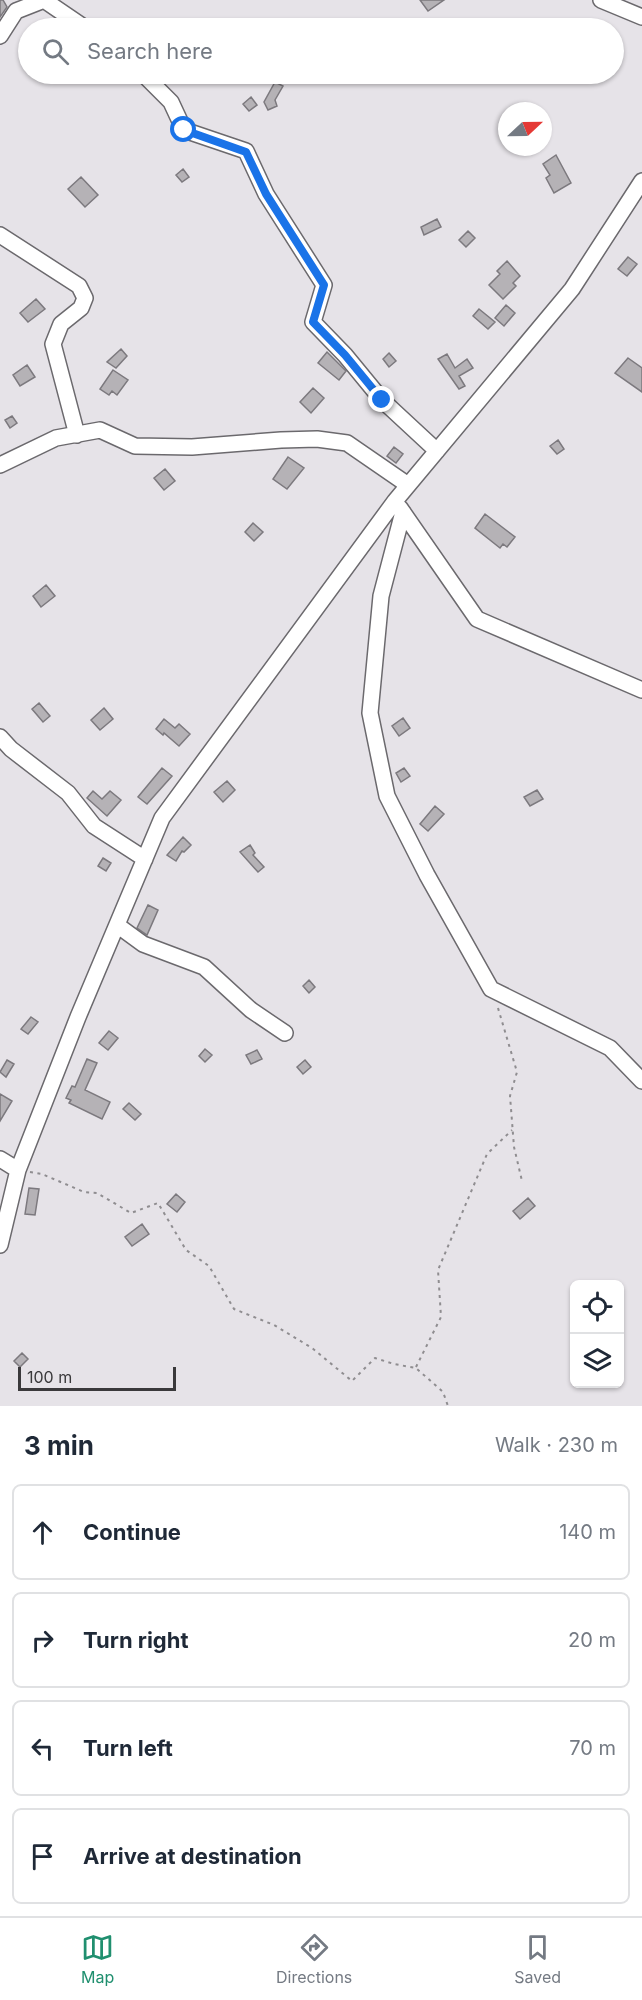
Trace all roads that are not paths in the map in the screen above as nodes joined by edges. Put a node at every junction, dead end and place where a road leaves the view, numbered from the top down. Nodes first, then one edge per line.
1 (601, 0) edge
2 (642, 17) edge
3 (70, 18) edge
4 (0, 36) edge
5 (153, 84) edge
6 (642, 181) edge
7 (0, 235) edge
8 (77, 435) junction
9 (437, 451) junction
10 (0, 465) edge
11 (408, 485) junction
12 (399, 506) junction
13 (642, 690) edge
14 (0, 737) edge
15 (145, 859) junction
16 (117, 925) junction
17 (285, 1033) dead end
18 (642, 1081) edge
19 (0, 1159) edge
20 (18, 1170) junction
21 (0, 1245) edge

1 - 2 street
3 - 4 street
5 - 9 street
6 - 9 street
7 - 8 street
8 - 10 street
8 - 11 street
9 - 11 street
11 - 12 street
12 - 13 street
12 - 15 street
12 - 18 street
14 - 15 street
15 - 16 street
16 - 17 street
16 - 20 street
19 - 20 street
20 - 21 street

